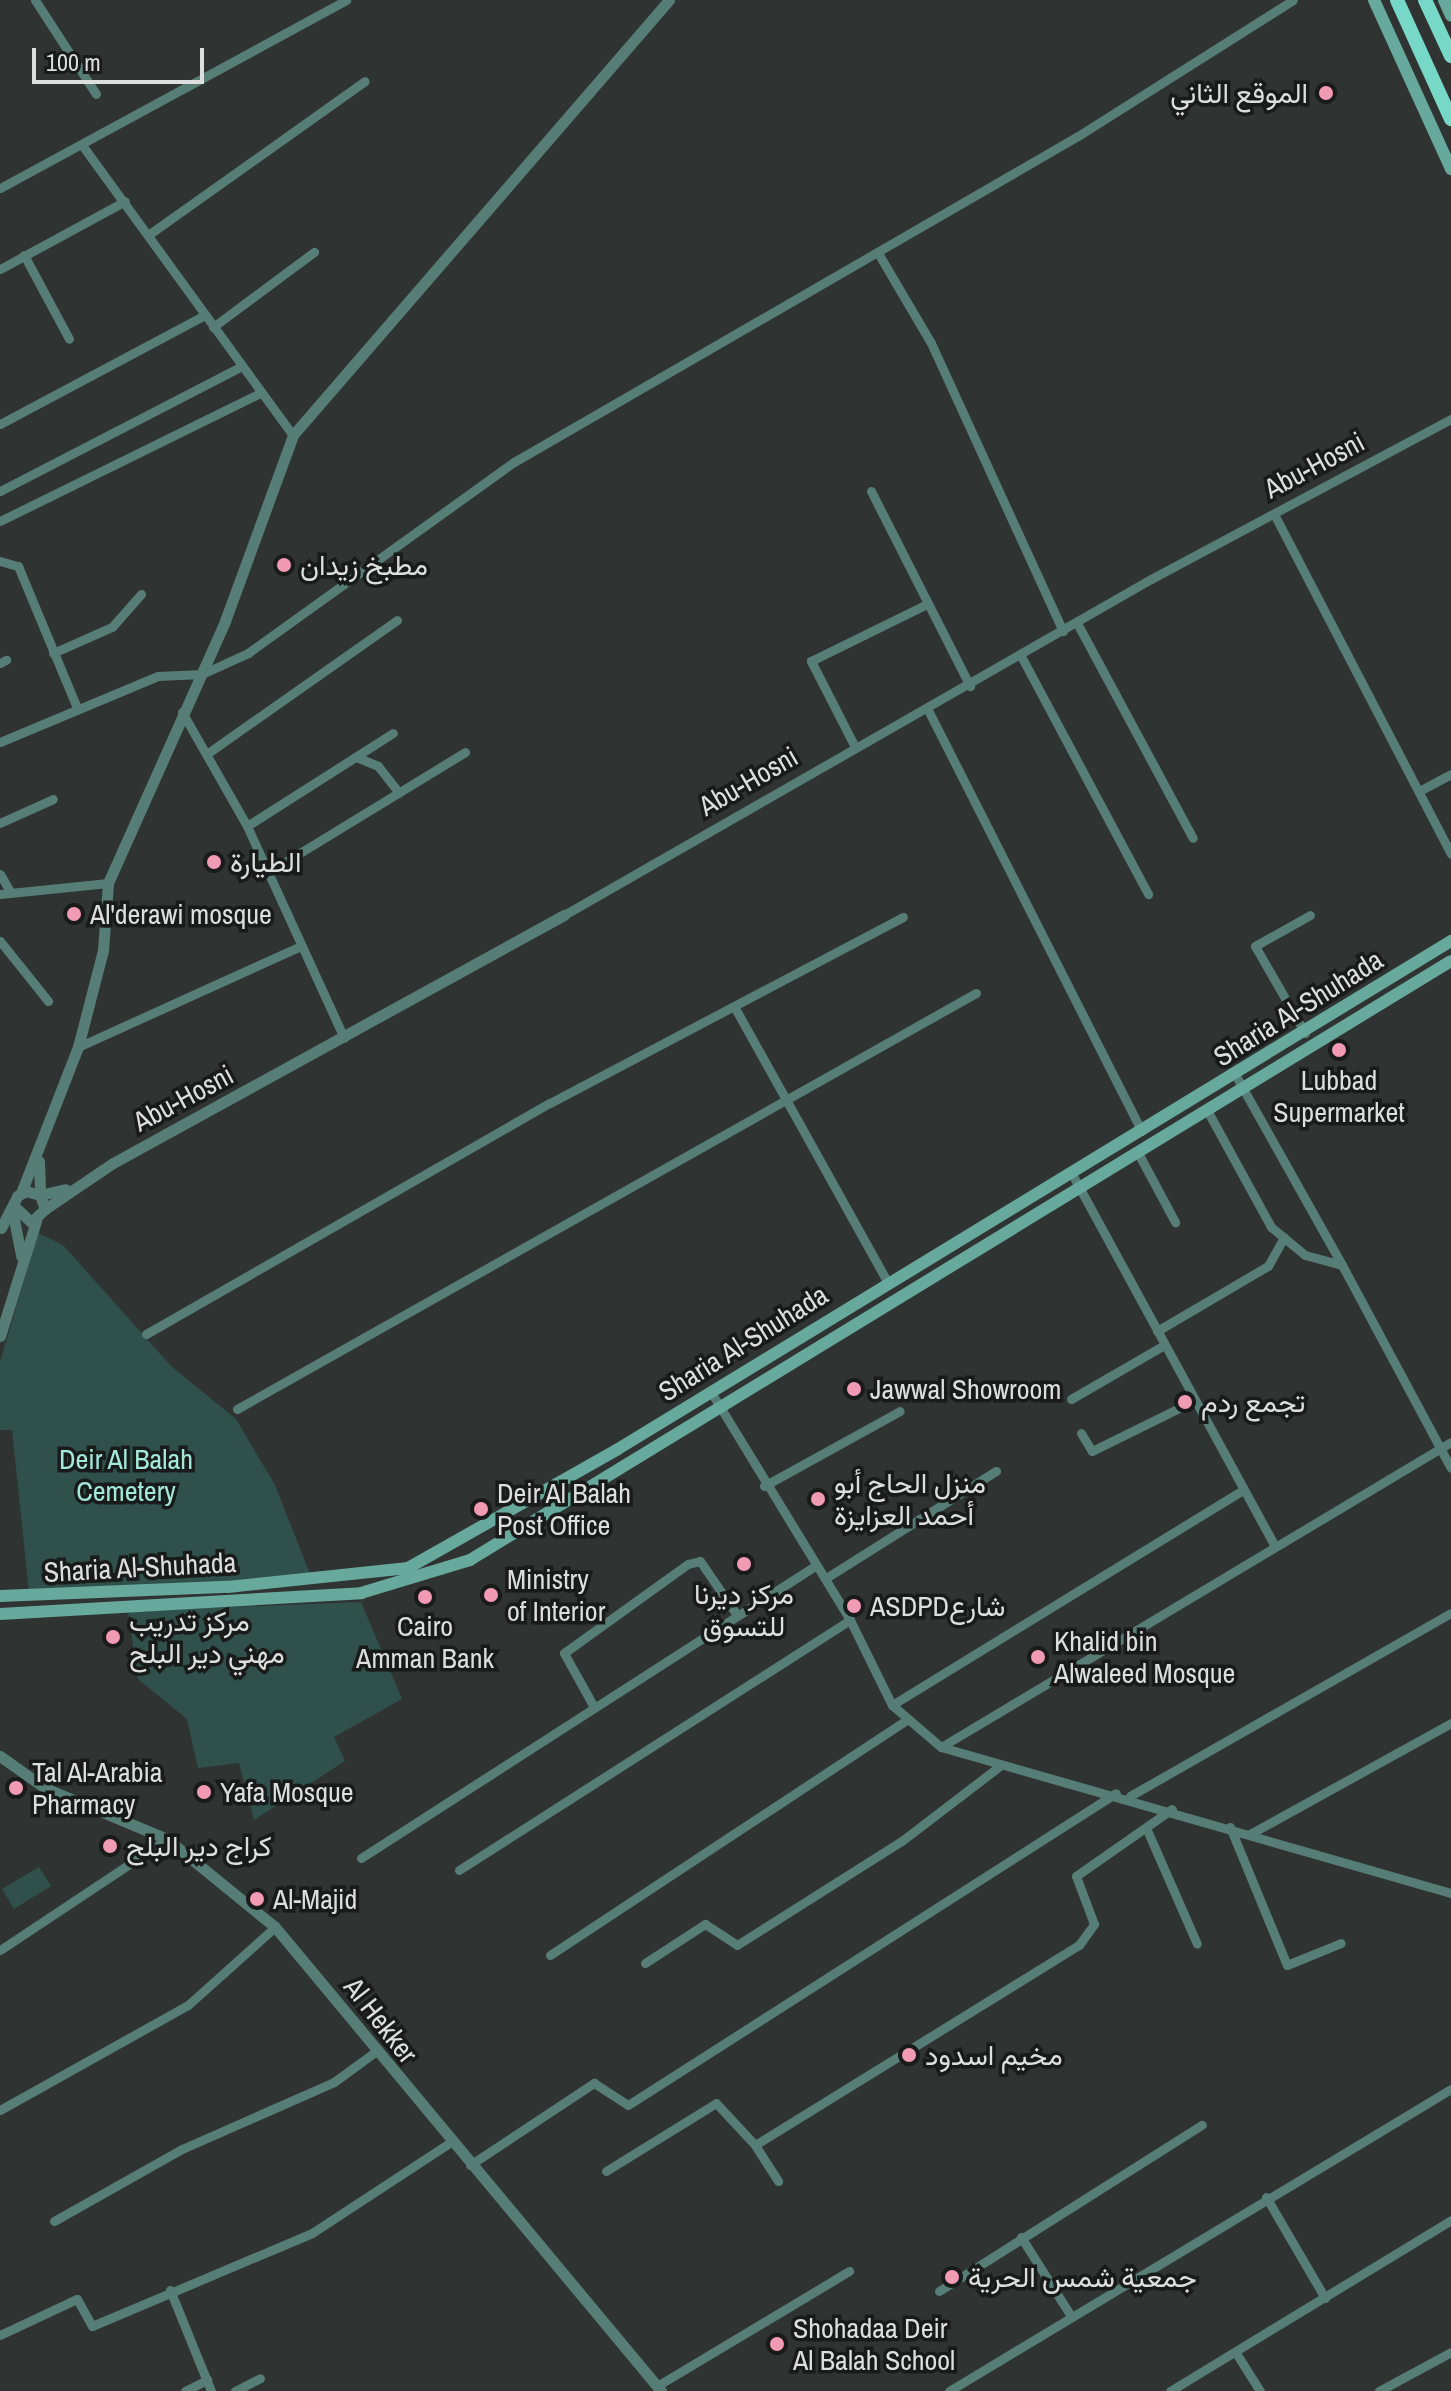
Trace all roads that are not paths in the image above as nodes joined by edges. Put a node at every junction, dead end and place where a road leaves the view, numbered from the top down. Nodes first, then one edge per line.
1 (35, 0) edge
2 (346, 0) edge
3 (669, 0) edge
4 (1293, 0) edge
5 (1374, 0) edge
6 (1397, 0) edge
7 (1425, 0) edge
8 (1444, 0) edge
9 (1451, 16) edge
10 (1451, 56) edge
11 (365, 81) dead end
12 (96, 94) dead end
13 (1451, 119) edge
14 (82, 145) junction
15 (1451, 169) edge
16 (0, 188) edge
17 (125, 201) junction
18 (151, 233) junction
19 (314, 252) dead end
20 (878, 253) junction
21 (24, 255) junction
22 (0, 269) edge
23 (205, 315) junction
24 (213, 327) junction
25 (69, 339) dead end
26 (238, 368) junction
27 (260, 393) junction
28 (1451, 419) edge
29 (0, 424) edge
30 (293, 435) junction
31 (0, 491) edge
32 (871, 491) dead end
33 (1274, 514) junction
34 (0, 521) edge
35 (0, 561) edge
36 (141, 594) dead end
37 (925, 605) junction
38 (397, 620) dead end
39 (1077, 623) junction
40 (1063, 631) junction
41 (53, 653) junction
42 (1021, 656) junction
43 (202, 674) junction
44 (970, 686) junction
45 (77, 708) junction
46 (928, 710) junction
47 (182, 712) junction
48 (393, 733) dead end
49 (0, 742) edge
50 (855, 747) junction
51 (465, 752) dead end
52 (208, 753) junction
53 (356, 757) junction
54 (1451, 774) edge
55 (1421, 790) junction
56 (399, 793) junction
57 (53, 799) dead end
58 (0, 823) edge
59 (247, 826) junction
60 (1193, 838) dead end
61 (1451, 854) edge
62 (267, 873) junction
63 (0, 874) edge
64 (108, 883) junction
65 (5, 893) edge
66 (1148, 894) dead end
67 (564, 915) joint
68 (1310, 915) dead end
69 (903, 917) dead end
70 (0, 941) edge
71 (1451, 941) edge
72 (298, 947) junction
73 (1451, 961) edge
74 (976, 993) dead end
75 (48, 1001) dead end
76 (735, 1008) junction
77 (1305, 1033) junction
78 (344, 1038) junction
79 (78, 1047) junction
80 (1236, 1076) junction
81 (1242, 1089) junction
82 (787, 1101) junction
83 (1207, 1110) junction
84 (1142, 1131) junction
85 (1137, 1151) junction
86 (39, 1161) junction
87 (1072, 1174) junction
88 (1079, 1187) junction
89 (70, 1188) junction
90 (21, 1193) junction
91 (40, 1195) junction
92 (45, 1209) junction
93 (16, 1212) junction
94 (36, 1221) junction
95 (1175, 1222) dead end
96 (0, 1228) edge
97 (1284, 1237) junction
98 (21, 1260) junction
99 (1342, 1265) junction
100 (888, 1283) junction
101 (1157, 1331) junction
102 (146, 1334) dead end
103 (0, 1336) edge
104 (1164, 1345) junction
105 (711, 1392) junction
106 (1071, 1399) dead end
107 (1193, 1401) junction
108 (720, 1408) junction
109 (237, 1409) dead end
110 (900, 1411) dead end
111 (1081, 1433) dead end
112 (1451, 1442) edge
113 (1440, 1449) junction
114 (1451, 1468) edge
115 (996, 1471) dead end
116 (764, 1486) junction
117 (1241, 1491) junction
118 (1274, 1544) junction
119 (815, 1566) junction
120 (826, 1578) junction
121 (0, 1596) edge
122 (1451, 1613) edge
123 (0, 1614) edge
124 (737, 1615) junction
125 (850, 1620) junction
126 (892, 1705) junction
127 (594, 1707) junction
128 (906, 1720) junction
129 (1451, 1723) edge
130 (941, 1747) junction
131 (0, 1756) edge
132 (1001, 1765) junction
133 (1116, 1793) junction
134 (1130, 1796) junction
135 (1172, 1809) junction
136 (1230, 1827) junction
137 (1147, 1830) junction
138 (1250, 1834) junction
139 (167, 1839) junction
140 (361, 1858) dead end
141 (459, 1870) dead end
142 (1451, 1893) edge
143 (275, 1927) junction
144 (1341, 1943) dead end
145 (1197, 1944) dead end
146 (0, 1950) edge
147 (550, 1955) dead end
148 (645, 1963) dead end
149 (375, 2052) junction
150 (1451, 2089) edge
151 (0, 2110) edge
152 (1202, 2125) dead end
153 (451, 2142) junction
154 (755, 2145) junction
155 (470, 2165) junction
156 (606, 2171) dead end
157 (778, 2181) dead end
158 (1266, 2197) junction
159 (1451, 2220) edge
160 (54, 2221) dead end
161 (1021, 2237) junction
162 (849, 2271) dead end
163 (170, 2290) junction
164 (939, 2291) dead end
165 (1325, 2298) junction
166 (1071, 2316) junction
167 (0, 2335) edge
168 (1451, 2352) edge
169 (1236, 2353) junction
170 (260, 2378) dead end
171 (207, 2380) junction
172 (659, 2388) edge
173 (185, 2391) edge
174 (211, 2391) edge
175 (235, 2391) edge
176 (949, 2391) edge
177 (1170, 2391) edge
178 (1260, 2391) edge
179 (1379, 2391) edge

1 - 12 street
2 - 14 street
3 - 30 street
4 - 20 street
5 - 15 main road
6 - 13 highway
7 - 10 highway
8 - 9 main road
11 - 18 street
14 - 16 street
14 - 17 street
17 - 18 street
17 - 21 street
18 - 23 street
19 - 24 street
20 - 40 street
20 - 43 street
21 - 22 street
21 - 25 street
23 - 24 street
23 - 29 street
24 - 26 street
26 - 27 street
26 - 31 street
27 - 30 street
27 - 34 street
28 - 33 street, Abu-Hosni
30 - 43 street
32 - 37 street
33 - 39 street, Abu-Hosni
33 - 55 street
35 - 41 street
36 - 41 street
37 - 44 street
37 - 50 street
38 - 52 street
39 - 40 street, Abu-Hosni
39 - 60 street
40 - 42 street, Abu-Hosni
41 - 45 street
42 - 44 street, Abu-Hosni
42 - 66 street
43 - 45 street
43 - 47 street
44 - 46 street, Abu-Hosni
45 - 49 street
46 - 50 street, Abu-Hosni
46 - 84 street
47 - 52 street
47 - 64 street
48 - 53 street
50 - 67 street, Abu-Hosni
51 - 56 street
52 - 59 street
53 - 56 street
53 - 59 street
54 - 55 street
55 - 61 street
56 - 62 street
57 - 58 street
59 - 62 street
62 - 72 street
63 - 65 street
64 - 65 street
64 - 79 street
67 - 78 street, Abu-Hosni
68 - 77 street
69 - 76 street
70 - 75 street
71 - 77 main road, Sharia Al-Shuhada
72 - 78 street
72 - 79 street
73 - 81 main road, Sharia Al-Shuhada
74 - 82 street
76 - 82 street
76 - 102 street
77 - 80 main road, Sharia Al-Shuhada
78 - 89 street, Abu-Hosni
79 - 86 street
80 - 81 street
80 - 84 main road, Sharia Al-Shuhada
81 - 83 main road, Sharia Al-Shuhada
81 - 99 street
82 - 100 street
82 - 109 street
83 - 85 main road, Sharia Al-Shuhada
83 - 97 street
84 - 87 main road, Sharia Al-Shuhada
85 - 88 main road, Sharia Al-Shuhada
85 - 95 street
86 - 90 street
86 - 91 street
87 - 88 street
87 - 100 main road, Sharia Al-Shuhada
88 - 101 street
88 - 108 main road, Sharia Al-Shuhada
89 - 91 street, Abu-Hosni
89 - 92 street, Abu-Hosni
90 - 91 street, Abu-Hosni
90 - 93 street
91 - 92 street
92 - 94 street, Abu-Hosni
93 - 94 street
93 - 96 street
93 - 98 street
94 - 98 street, Abu-Hosni
97 - 99 street
97 - 101 street
98 - 103 street
99 - 113 street
100 - 105 main road, Sharia Al-Shuhada
101 - 104 street
104 - 106 street
104 - 107 street
105 - 108 street
105 - 121 main road, Sharia Al-Shuhada
107 - 111 street
107 - 117 street
108 - 116 street
108 - 123 main road, Sharia Al-Shuhada
110 - 116 street
112 - 113 street
113 - 114 street
113 - 118 street
115 - 120 street
116 - 119 street
117 - 118 street
117 - 126 street
118 - 130 street
119 - 120 street
119 - 124 street
120 - 125 street
122 - 134 street
124 - 127 street
124 - 127 street
125 - 126 street
125 - 141 street
126 - 128 street
127 - 140 street
128 - 130 street
128 - 147 street
129 - 138 street
130 - 132 street
131 - 139 street, Al Hekker
132 - 133 street
132 - 148 street
133 - 134 street
133 - 155 street
134 - 135 street
135 - 136 street
135 - 137 street
136 - 138 street
136 - 144 street
137 - 145 street
137 - 154 street
138 - 142 street
139 - 143 street, Al Hekker
139 - 146 street
143 - 149 street, Al Hekker
143 - 151 street
149 - 153 street, Al Hekker
149 - 160 street
150 - 158 street
152 - 161 street
153 - 155 street, Al Hekker
153 - 163 street
154 - 156 street
154 - 157 street
155 - 172 street, Al Hekker
158 - 165 street
158 - 166 street
159 - 165 street
161 - 164 street
161 - 166 street
162 - 172 street
163 - 167 street
163 - 171 street
165 - 169 street
166 - 176 street
168 - 179 street
169 - 177 street
169 - 178 street
170 - 175 street
171 - 173 street
171 - 174 street

